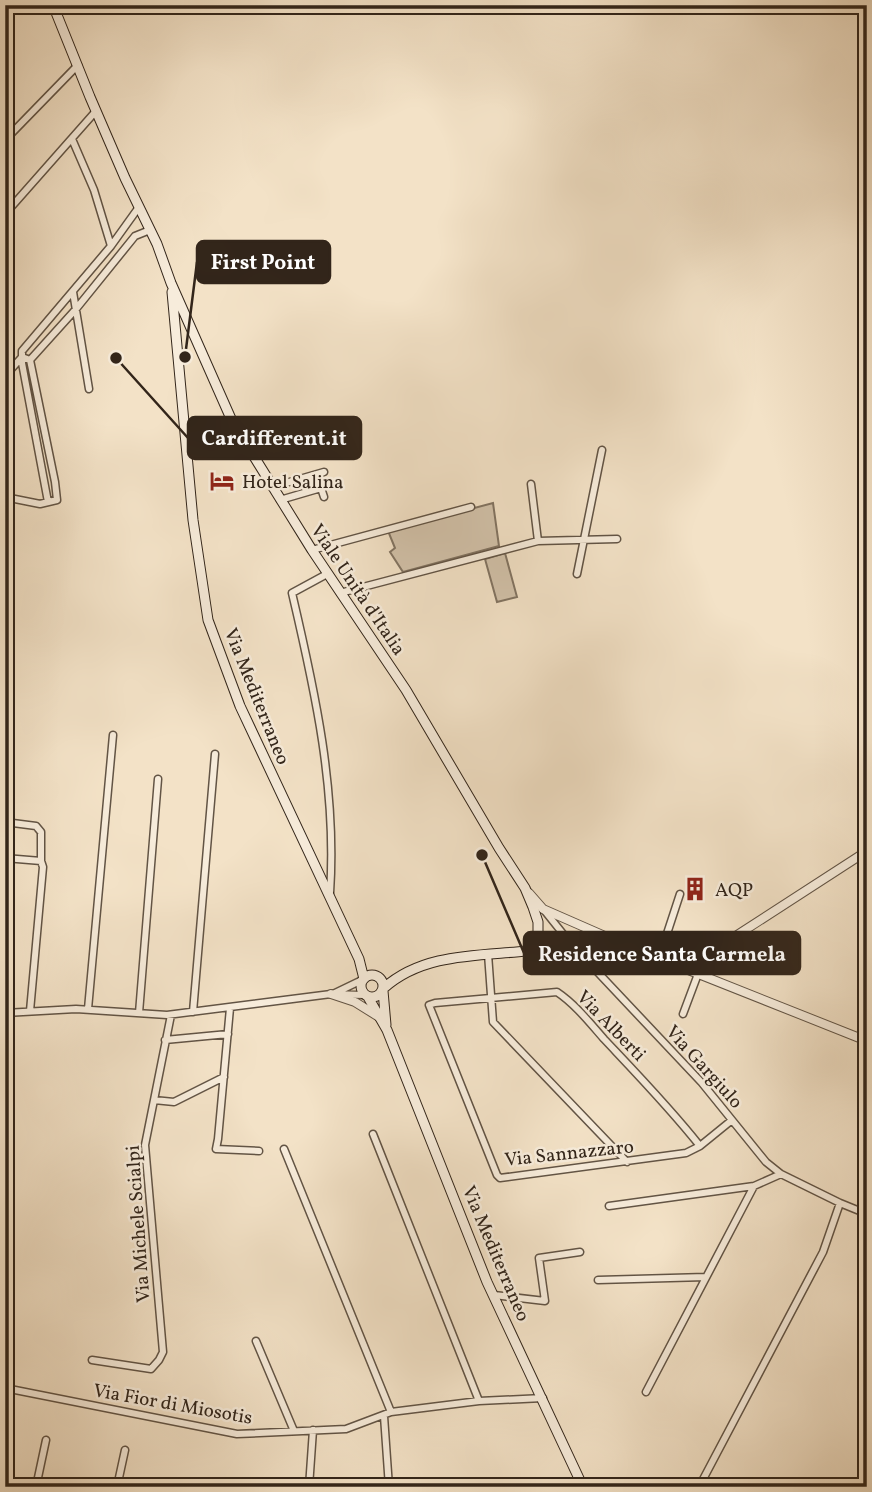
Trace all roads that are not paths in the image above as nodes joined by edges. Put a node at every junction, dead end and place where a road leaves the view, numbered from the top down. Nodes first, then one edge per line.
1 (53, 5) edge
2 (863, 5) edge
3 (867, 16) edge
4 (78, 65) junction
5 (96, 111) junction
6 (72, 139) junction
7 (5, 140) edge
8 (139, 207) junction
9 (5, 214) edge
10 (150, 230) junction
11 (111, 246) junction
12 (172, 283) junction
13 (73, 292) junction
14 (76, 309) junction
15 (194, 334) junction
16 (177, 341) junction
17 (22, 357) junction
18 (30, 360) junction
19 (5, 376) edge
20 (89, 389) dead end
21 (602, 450) dead end
22 (324, 472) dead end
23 (531, 484) dead end
24 (272, 487) junction
25 (5, 497) edge
26 (324, 497) dead end
27 (280, 500) junction
28 (50, 502) junction
29 (471, 507) dead end
30 (617, 539) dead end
31 (584, 540) junction
32 (538, 541) junction
33 (312, 550) junction
34 (327, 574) junction
35 (577, 574) dead end
36 (340, 593) junction
37 (113, 735) dead end
38 (215, 754) dead end
39 (158, 779) dead end
40 (5, 822) edge
41 (867, 850) edge
42 (5, 858) edge
43 (41, 861) junction
44 (332, 863) junction
45 (317, 872) junction
46 (524, 888) junction
47 (680, 894) dead end
48 (330, 898) junction
49 (542, 909) junction
50 (623, 944) junction
51 (572, 945) junction
52 (527, 951) junction
53 (488, 954) junction
54 (659, 958) junction
55 (694, 972) junction
56 (363, 979) junction
57 (383, 990) junction
58 (331, 994) junction
59 (366, 996) junction
60 (490, 999) junction
61 (429, 1005) joint
62 (230, 1008) junction
63 (88, 1009) junction
64 (30, 1012) junction
65 (193, 1012) junction
66 (5, 1013) edge
67 (139, 1013) junction
68 (683, 1014) dead end
69 (170, 1015) junction
70 (380, 1018) junction
71 (387, 1030) junction
72 (228, 1034) junction
73 (165, 1040) junction
74 (867, 1041) edge
75 (223, 1077) junction
76 (154, 1100) junction
77 (732, 1120) junction
78 (373, 1134) dead end
79 (700, 1146) junction
80 (284, 1149) dead end
81 (259, 1151) dead end
82 (627, 1162) junction
83 (781, 1174) junction
84 (754, 1186) junction
85 (841, 1203) junction
86 (609, 1206) dead end
87 (867, 1214) edge
88 (580, 1252) dead end
89 (706, 1278) junction
90 (598, 1280) dead end
91 (494, 1295) junction
92 (257, 1340) dead end
93 (92, 1360) dead end
94 (5, 1388) edge
95 (646, 1392) dead end
96 (542, 1398) junction
97 (480, 1401) junction
98 (388, 1414) junction
99 (313, 1430) junction
100 (294, 1432) junction
101 (46, 1440) dead end
102 (125, 1450) dead end
103 (36, 1487) edge
104 (117, 1487) edge
105 (309, 1487) edge
106 (389, 1487) edge
107 (583, 1487) edge
108 (699, 1487) edge

1 - 4 main road, Viale Unità d'Italia
2 - 3 street
4 - 5 main road, Viale Unità d'Italia
4 - 7 street
5 - 6 street
5 - 8 main road, Viale Unità d'Italia
6 - 9 street
6 - 11 street
8 - 10 main road, Viale Unità d'Italia
8 - 11 street
10 - 12 main road, Viale Unità d'Italia
10 - 14 street
11 - 13 street
12 - 15 main road, Viale Unità d'Italia
12 - 16 main road, Via Mediterraneo
13 - 14 street
13 - 17 street
14 - 18 street
14 - 20 street
15 - 16 main road
15 - 24 main road, Viale Unità d'Italia
16 - 45 main road, Via Mediterraneo
17 - 18 street
17 - 19 street
17 - 28 street
18 - 28 street
21 - 31 street
22 - 24 street
23 - 32 street
24 - 27 main road, Viale Unità d'Italia
25 - 28 street
26 - 27 street, Viale Unità d'Italia
27 - 33 main road, Viale Unità d'Italia
29 - 33 street
30 - 31 street
31 - 32 street
31 - 35 street
32 - 36 street
33 - 34 main road, Viale Unità d'Italia
34 - 36 main road, Viale Unità d'Italia
34 - 44 street
36 - 46 main road, Viale Unità d'Italia
37 - 63 street
38 - 65 street
39 - 67 street
40 - 43 street
41 - 55 street
42 - 43 street
43 - 64 street
44 - 45 street
44 - 48 street
45 - 48 main road, Via Mediterraneo
46 - 49 street
46 - 52 main road, Viale Unità d'Italia
47 - 54 street
48 - 56 main road, Via Mediterraneo
49 - 50 street
49 - 51 street, Via Gargiulo
50 - 51 street
50 - 54 street
51 - 52 street
51 - 77 street, Via Gargiulo
52 - 53 main road
53 - 57 main road
53 - 60 street
54 - 55 street
55 - 68 street
55 - 74 street
56 - 57 main road
56 - 58 street
56 - 59 main road
57 - 59 main road
57 - 71 main road
58 - 59 street
58 - 62 street
58 - 70 street
59 - 70 main road
60 - 61 street, Via Alberti
60 - 79 street, Via Alberti
60 - 82 street
61 - 82 street, Via Sannazzaro
62 - 65 street
62 - 72 street
63 - 64 street
63 - 67 street
64 - 66 street
65 - 69 street
67 - 69 street
69 - 73 street, Via Michele Scialpi
70 - 71 main road
71 - 91 main road, Via Mediterraneo
72 - 73 street
72 - 75 street
73 - 76 street, Via Michele Scialpi
75 - 76 street
75 - 81 street
76 - 93 street, Via Michele Scialpi
77 - 79 street, Via Sannazzaro
77 - 83 street, Via Gargiulo
78 - 97 street
79 - 82 street, Via Sannazzaro
80 - 98 street
83 - 84 street
83 - 85 street, Via Gargiulo
84 - 86 street
84 - 89 street
85 - 87 street, Via Gargiulo
85 - 108 street
88 - 91 street
89 - 90 street
89 - 95 street
91 - 96 main road, Via Mediterraneo
92 - 100 street
94 - 100 street, Via Fior di Miosotis
96 - 97 street, Via Fior di Miosotis
96 - 107 main road, Via Mediterraneo
97 - 98 street, Via Fior di Miosotis
98 - 99 street, Via Fior di Miosotis
98 - 106 street
99 - 100 street, Via Fior di Miosotis
99 - 105 street
101 - 103 street
102 - 104 street

